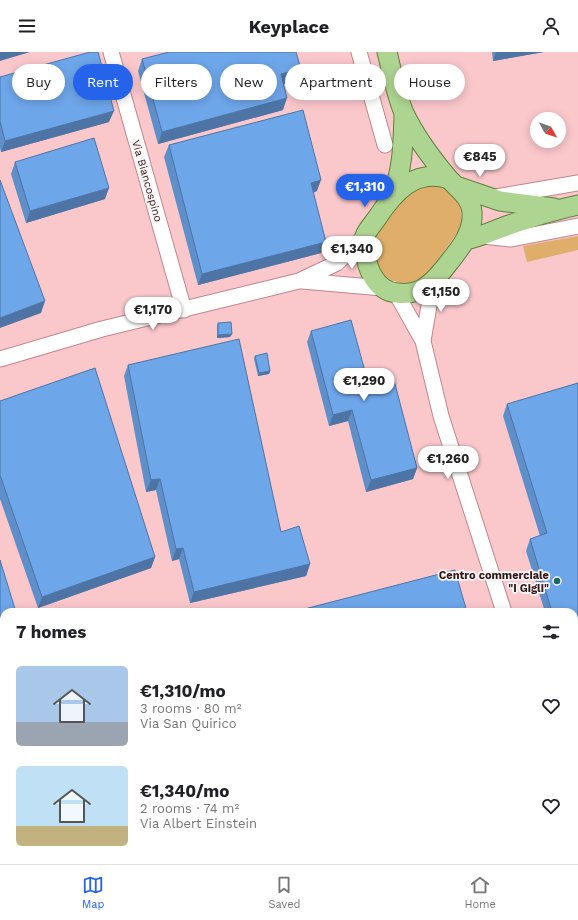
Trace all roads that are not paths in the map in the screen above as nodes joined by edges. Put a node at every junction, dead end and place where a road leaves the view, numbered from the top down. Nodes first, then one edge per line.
1 (111, 52) edge
2 (359, 52) edge
3 (386, 52) edge
4 (404, 112) junction
5 (385, 145) dead end
6 (454, 183) junction
7 (578, 183) edge
8 (392, 197) junction
9 (490, 198) junction
10 (578, 205) edge
11 (559, 209) junction
12 (578, 226) edge
13 (365, 236) junction
14 (474, 238) junction
15 (436, 279) junction
16 (299, 281) junction
17 (390, 291) junction
18 (184, 310) junction
19 (423, 341) junction
20 (0, 359) edge
21 (503, 608) edge

1 - 18 street, Via Biancospino
2 - 5 street
3 - 4 main road
4 - 6 main road
4 - 8 main road
6 - 8 main road
6 - 9 main road
6 - 14 main road
7 - 9 street
8 - 13 main road
9 - 11 main road
10 - 11 main road
11 - 14 main road
12 - 14 street
13 - 16 street
13 - 17 main road
14 - 15 main road
15 - 17 main road
15 - 19 street
16 - 17 street
16 - 18 street
17 - 19 street
18 - 20 street
19 - 21 street

